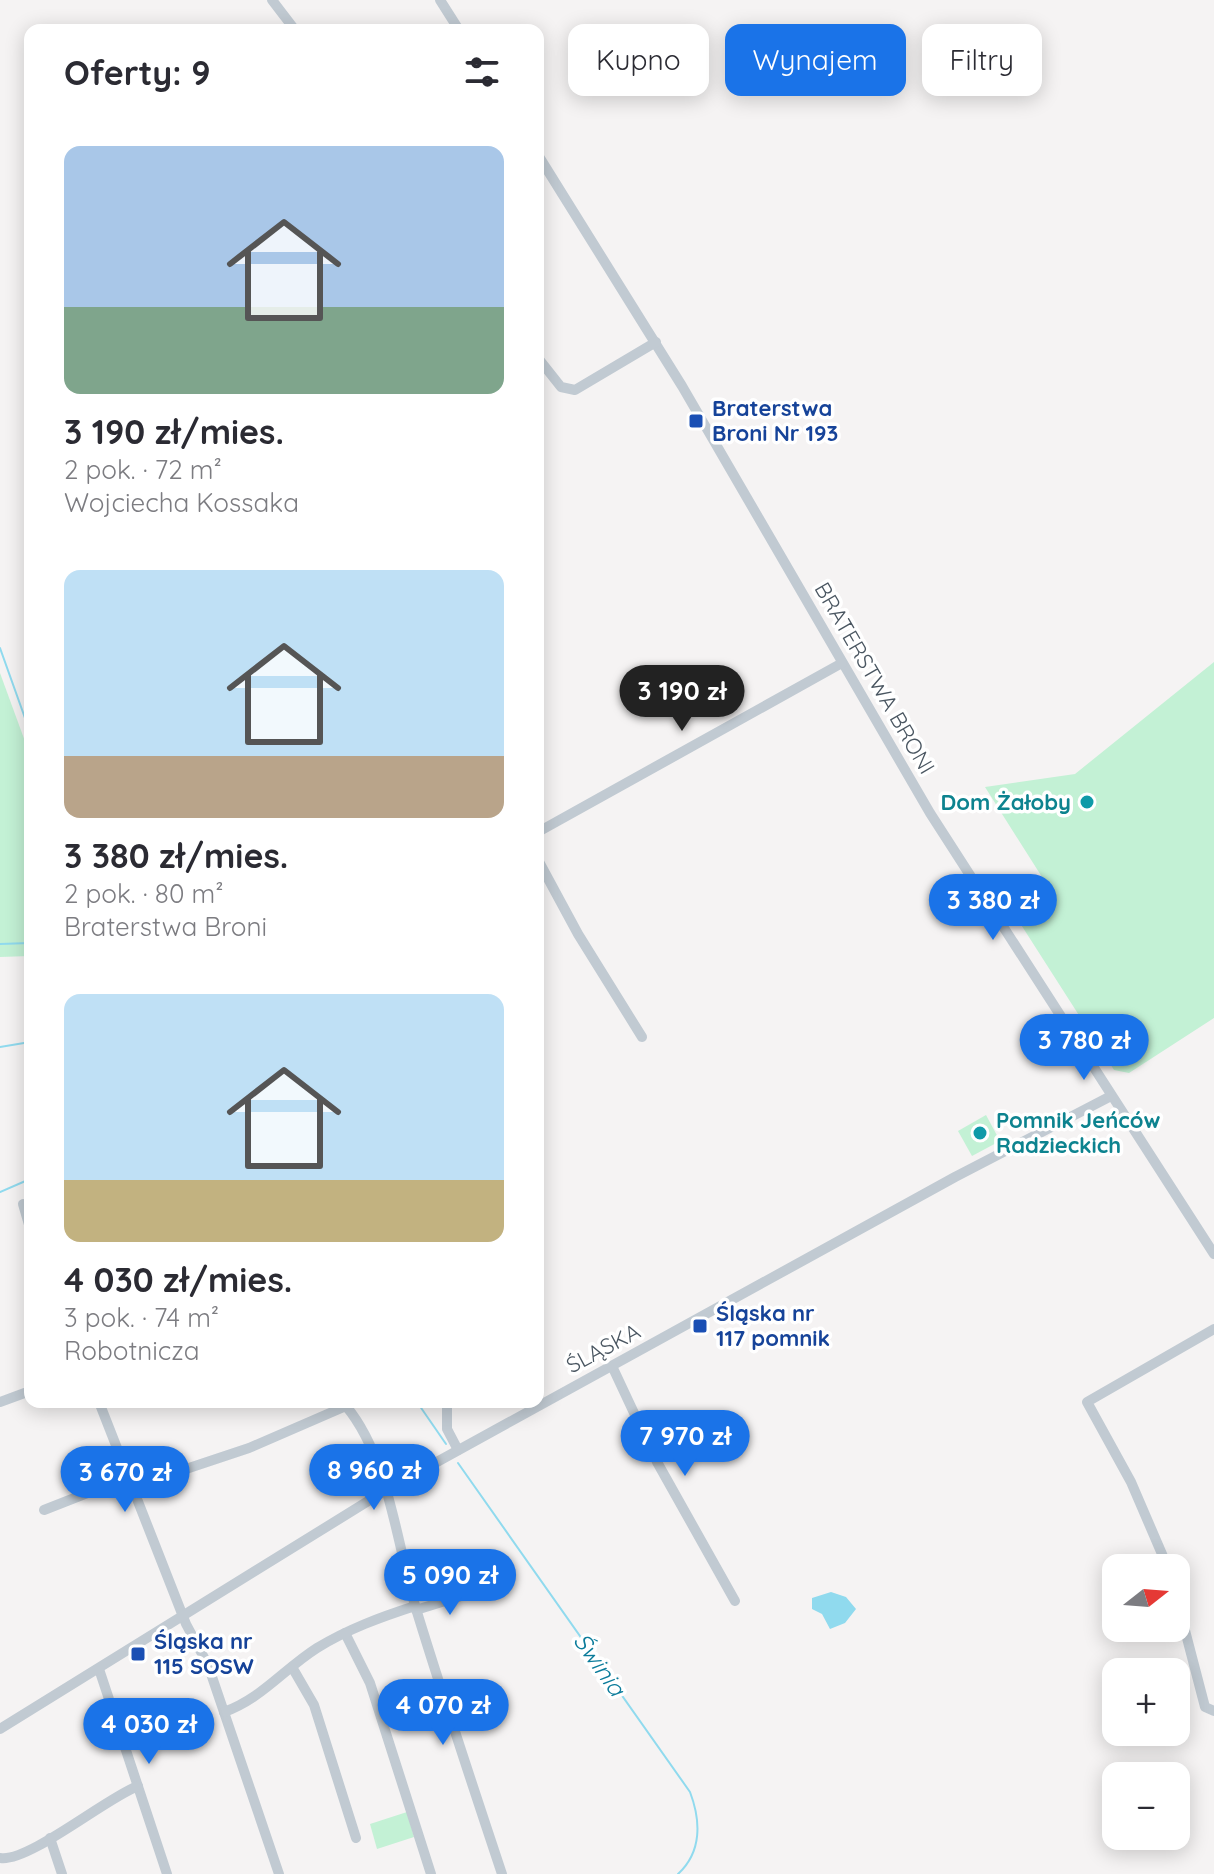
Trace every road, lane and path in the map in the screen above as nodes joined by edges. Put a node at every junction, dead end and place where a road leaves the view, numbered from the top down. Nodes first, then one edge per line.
1 (272, 0) edge
2 (440, 0) edge
3 (290, 24) edge
4 (455, 24) edge
5 (544, 165) edge
6 (656, 342) junction
7 (544, 366) edge
8 (842, 663) junction
9 (544, 829) edge
10 (544, 870) edge
11 (642, 1037) dead end
12 (1111, 1096) junction
13 (23, 1204) dead end
14 (24, 1207) edge
15 (1214, 1254) edge
16 (1214, 1329) edge
17 (612, 1366) junction
18 (24, 1393) edge
19 (0, 1402) edge
20 (544, 1403) edge
21 (101, 1408) edge
22 (341, 1408) edge
23 (348, 1408) edge
24 (447, 1408) edge
25 (535, 1408) edge
26 (458, 1450) junction
27 (130, 1482) junction
28 (386, 1490) junction
29 (44, 1510) dead end
30 (1162, 1554) edge
31 (474, 1592) dead end
32 (735, 1601) dead end
33 (416, 1608) junction
34 (182, 1615) junction
35 (345, 1633) junction
36 (1188, 1642) edge
37 (292, 1667) junction
38 (99, 1669) junction
39 (1214, 1711) edge
40 (224, 1712) junction
41 (0, 1729) edge
42 (138, 1786) junction
43 (50, 1838) junction
44 (356, 1838) dead end
45 (1, 1861) edge
46 (62, 1874) edge
47 (167, 1874) edge
48 (279, 1874) edge
49 (431, 1874) edge
50 (502, 1874) edge

1 - 3 street
2 - 4 street
5 - 6 street, BRATERSTWA BRONI
6 - 7 street
6 - 8 street, BRATERSTWA BRONI
8 - 9 street
8 - 12 street, BRATERSTWA BRONI
10 - 11 street
12 - 15 street, BRATERSTWA BRONI
12 - 17 street, ŚLĄSKA
13 - 14 street
16 - 30 street
17 - 20 street, ŚLĄSKA
17 - 32 street
18 - 19 street
21 - 27 street
22 - 27 street
23 - 28 street
24 - 26 street
25 - 26 street, ŚLĄSKA
26 - 28 street, ŚLĄSKA
27 - 29 street
27 - 34 street
28 - 33 street
28 - 34 street, ŚLĄSKA
31 - 33 street
33 - 35 street
33 - 50 street
34 - 38 street, ŚLĄSKA
34 - 40 street
35 - 37 street
35 - 49 street
36 - 39 street
37 - 40 street
37 - 44 street
38 - 41 street, ŚLĄSKA
38 - 42 street
40 - 48 street
42 - 43 street
42 - 47 street
43 - 45 street
43 - 46 street

